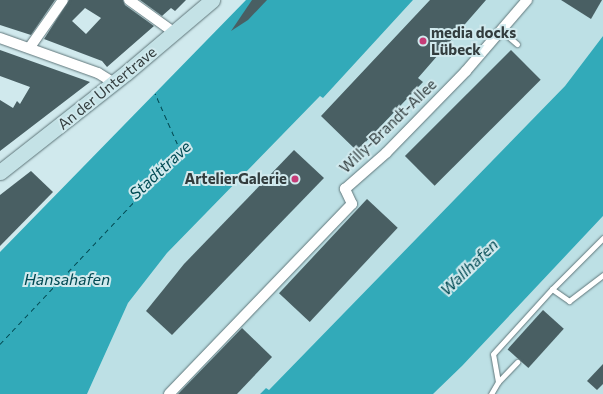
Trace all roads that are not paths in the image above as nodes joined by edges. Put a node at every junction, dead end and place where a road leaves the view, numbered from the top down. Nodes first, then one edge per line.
1 (63, 0) edge
2 (129, 0) edge
3 (212, 0) edge
4 (527, 0) edge
5 (502, 31) junction
6 (175, 33) junction
7 (0, 38) edge
8 (518, 44) dead end
9 (30, 47) junction
10 (114, 83) junction
11 (1, 169) edge
12 (603, 238) edge
13 (603, 275) edge
14 (552, 289) junction
15 (517, 362) dead end
16 (498, 382) junction
17 (169, 394) edge
18 (491, 394) edge

1 - 9 street
2 - 6 street
3 - 6 main road, An der Untertrave
4 - 5 street, Willy-Brandt-Allee
5 - 8 lane
5 - 17 street, Willy-Brandt-Allee
6 - 10 main road, An der Untertrave
7 - 9 street
9 - 10 street
10 - 11 main road, An der Untertrave
12 - 14 lane
13 - 14 lane
14 - 16 lane
15 - 16 lane
16 - 18 lane

